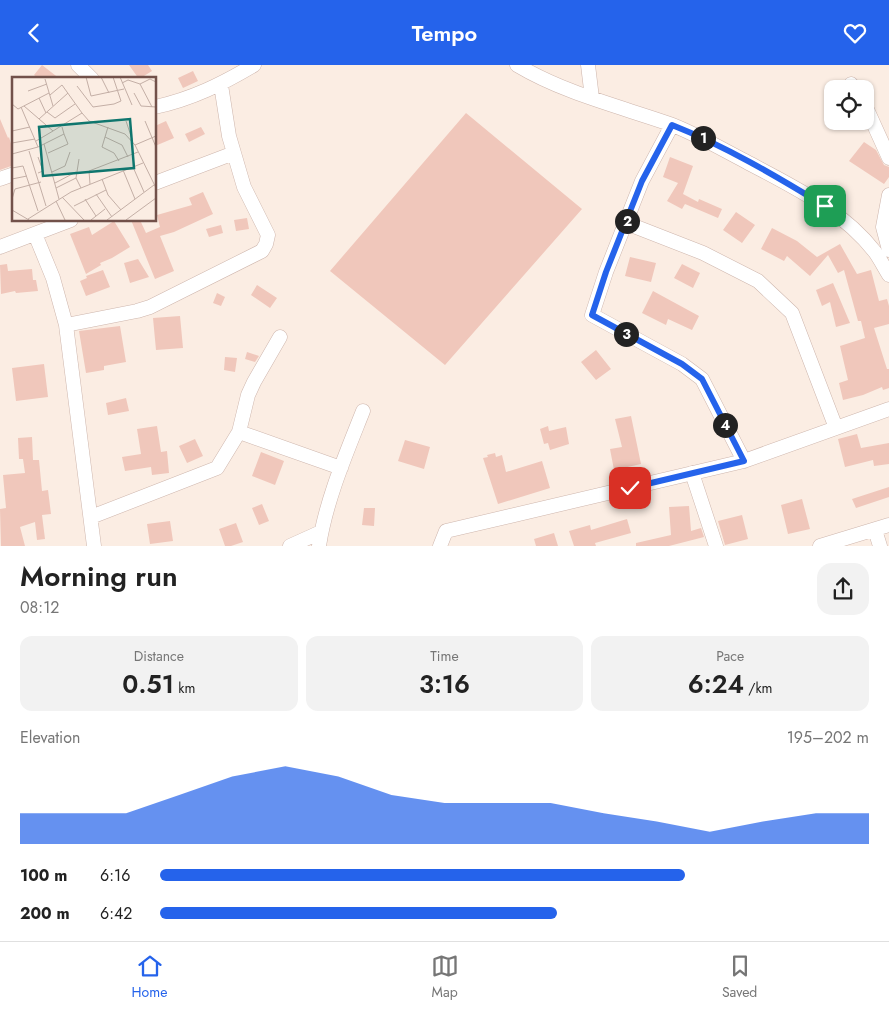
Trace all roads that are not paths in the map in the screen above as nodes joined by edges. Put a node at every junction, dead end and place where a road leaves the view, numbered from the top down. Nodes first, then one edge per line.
1 (78, 65) edge
2 (254, 65) edge
3 (517, 65) edge
4 (588, 65) edge
5 (90, 77) edge
6 (221, 85) junction
7 (592, 98) junction
8 (156, 107) edge
9 (672, 125) junction
10 (874, 125) edge
11 (234, 153) junction
12 (889, 158) edge
13 (12, 175) edge
14 (0, 179) edge
15 (156, 183) edge
16 (889, 195) edge
17 (68, 221) edge
18 (626, 223) junction
19 (35, 234) junction
20 (0, 247) edge
21 (889, 250) edge
22 (889, 275) edge
23 (66, 325) junction
24 (280, 337) dead end
25 (889, 409) edge
26 (364, 411) dead end
27 (836, 428) junction
28 (239, 432) junction
29 (744, 461) junction
30 (341, 468) junction
31 (692, 473) junction
32 (91, 517) junction
33 (889, 525) edge
34 (875, 530) junction
35 (320, 539) edge
36 (94, 546) edge
37 (290, 546) edge
38 (440, 546) edge
39 (716, 546) edge
40 (820, 546) edge
41 (880, 546) edge

1 - 5 street
2 - 6 street
3 - 7 street
4 - 7 street
6 - 8 street
6 - 11 street
7 - 9 street
9 - 18 street
9 - 22 street
10 - 12 street
11 - 15 street
11 - 23 street
13 - 14 street
16 - 21 street
17 - 19 street
18 - 27 street
18 - 29 street
19 - 20 street
19 - 23 street
23 - 32 street
24 - 28 street
25 - 27 street
26 - 30 street
27 - 29 street
28 - 30 street
28 - 32 street
29 - 31 street
30 - 35 street
31 - 38 street
31 - 39 street
32 - 36 street
33 - 34 street
34 - 40 street
34 - 41 street
35 - 37 street

